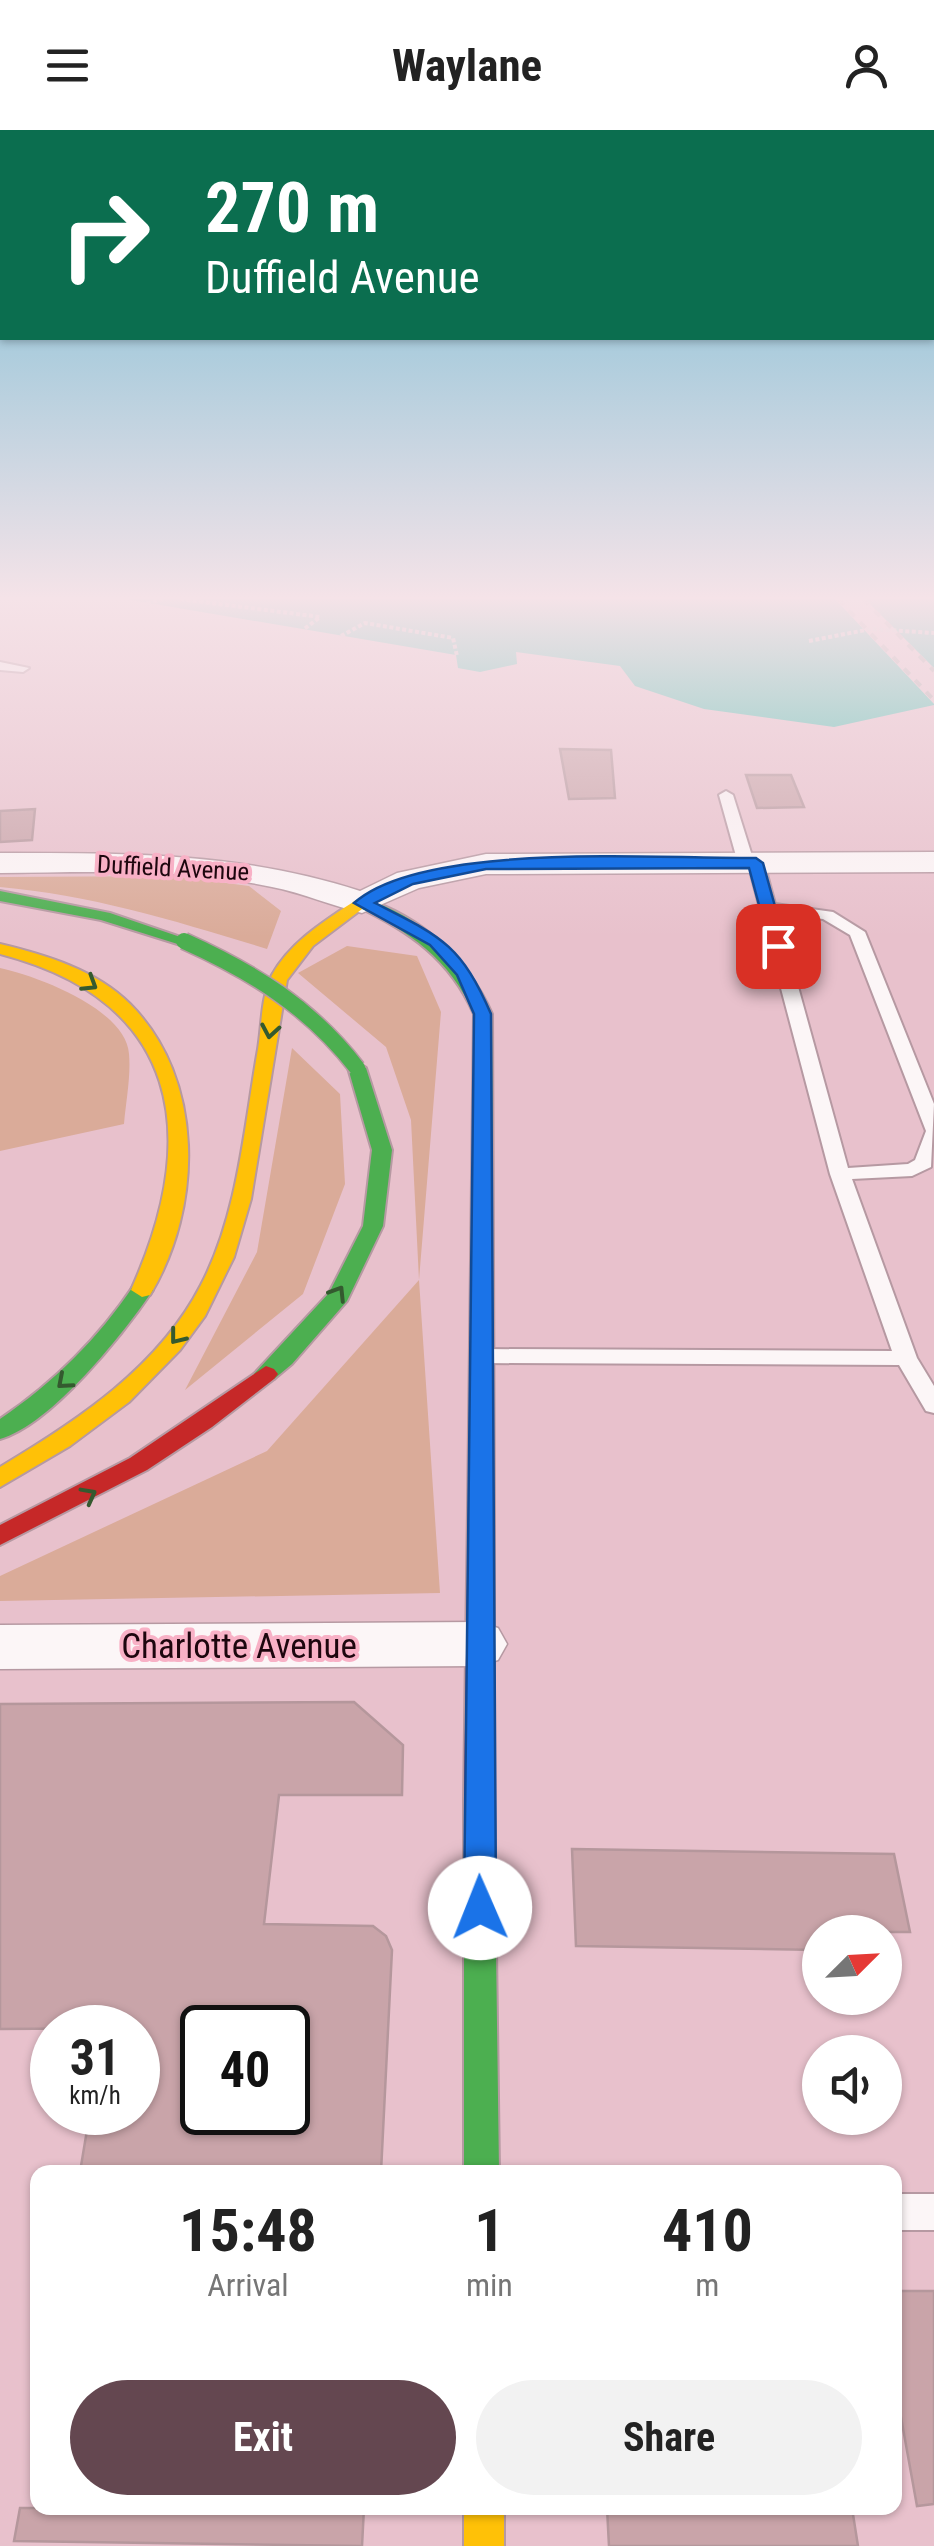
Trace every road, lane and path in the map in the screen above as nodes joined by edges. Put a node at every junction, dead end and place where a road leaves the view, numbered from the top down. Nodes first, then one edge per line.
1 (726, 794) dead end
2 (934, 862) edge
3 (0, 863) edge
4 (751, 863) junction
5 (0, 896) edge
6 (362, 903) junction
7 (768, 908) junction
8 (0, 948) edge
9 (934, 1131) edge
10 (840, 1174) junction
11 (484, 1356) junction
12 (906, 1358) junction
13 (934, 1405) edge
14 (0, 1431) edge
15 (0, 1478) edge
16 (0, 1536) edge
17 (478, 1644) junction
18 (0, 1648) edge
19 (482, 2165) edge
20 (902, 2212) edge
21 (934, 2212) edge
22 (484, 2515) edge
23 (484, 2546) edge

1 - 4 lane
2 - 4 street
3 - 6 street, Duffield Avenue
4 - 6 street
4 - 7 lane
16 -> 5 main road, bridge
6 - 11 main road
6 -> 15 main road
7 - 9 lane
7 - 10 lane
8 -> 14 main road
9 - 10 lane
10 - 12 lane
11 - 12 lane
11 - 17 main road
12 - 13 lane
17 - 18 street, Charlotte Avenue
17 - 19 main road
20 - 21 lane
22 - 23 main road

